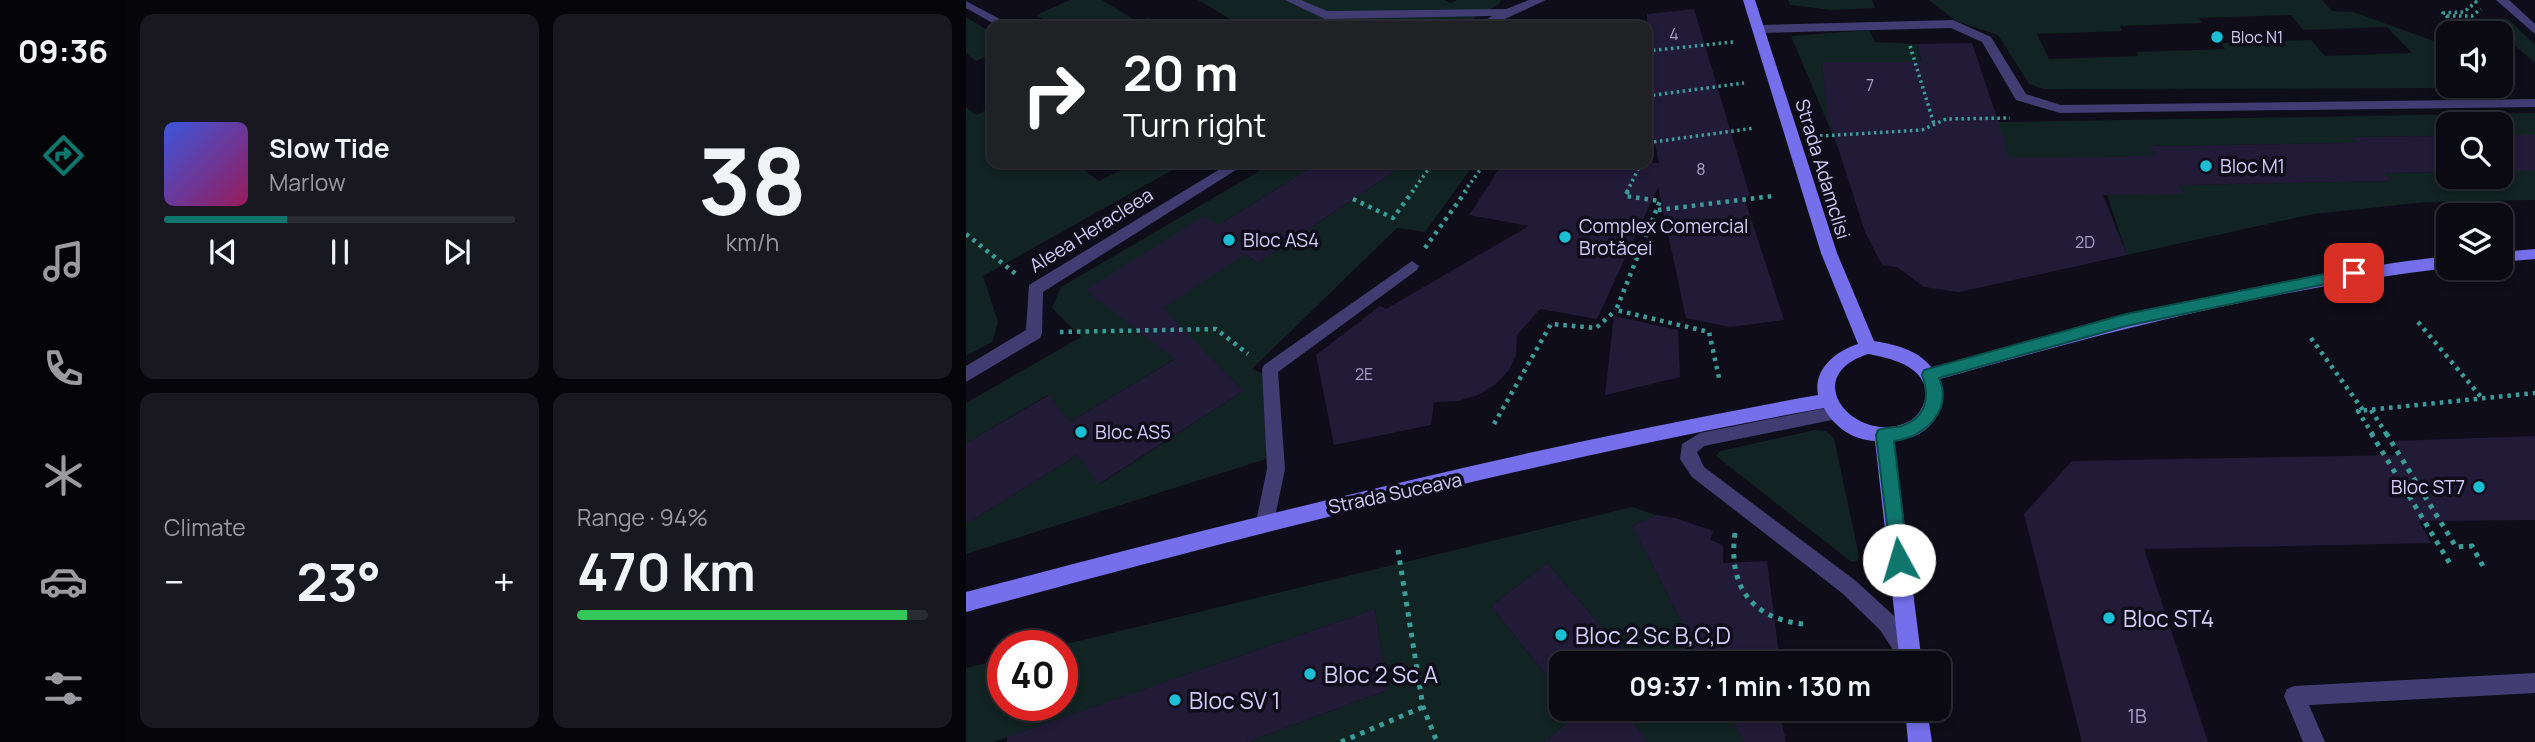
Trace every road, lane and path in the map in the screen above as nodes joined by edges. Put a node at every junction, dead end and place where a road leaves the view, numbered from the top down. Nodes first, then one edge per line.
1 (1291, 0) edge
2 (1540, 0) edge
3 (1749, 0) edge
4 (2474, 0) edge
5 (2502, 0) edge
6 (966, 4) edge
7 (1507, 12) junction
8 (996, 21) edge
9 (1491, 21) edge
10 (2452, 21) edge
11 (1904, 25) junction
12 (1759, 29) junction
13 (2535, 30) edge
14 (1733, 42) dead end
15 (1652, 50) edge
16 (1744, 83) dead end
17 (1652, 95) edge
18 (2037, 102) junction
19 (2535, 103) edge
20 (1934, 124) junction
21 (1755, 128) dead end
22 (1820, 136) dead end
23 (1652, 143) edge
24 (1232, 168) edge
25 (1429, 168) edge
26 (1481, 168) edge
27 (1639, 168) edge
28 (1773, 195) dead end
29 (1353, 199) dead end
30 (1658, 210) junction
31 (966, 234) edge
32 (2535, 254) edge
33 (2513, 256) edge
34 (2436, 263) edge
35 (1412, 266) joint
36 (1035, 289) junction
37 (1616, 310) junction
38 (2418, 322) dead end
39 (1034, 333) junction
40 (2311, 338) dead end
41 (1868, 347) junction
42 (1243, 351) dead end
43 (966, 375) edge
44 (1930, 375) junction
45 (1719, 378) dead end
46 (2535, 393) edge
47 (2483, 398) junction
48 (1832, 407) junction
49 (2367, 411) junction
50 (1494, 424) dead end
51 (1884, 435) junction
52 (1265, 522) junction
53 (1737, 528) dead end
54 (1398, 550) dead end
55 (2452, 567) dead end
56 (2484, 568) dead end
57 (966, 602) edge
58 (1803, 624) dead end
59 (1904, 651) edge
60 (1910, 651) edge
61 (2535, 683) edge
62 (1423, 707) junction
63 (1917, 721) edge
64 (1341, 742) edge
65 (1437, 742) edge
66 (1920, 742) edge
67 (2314, 742) edge

1 - 7 street
2 - 7 street
3 - 12 street, Strada Adamclisi
4 - 10 path
5 - 13 street
6 - 8 lane
7 - 9 street
11 - 12 street
11 - 18 street
11 - 20 path
12 - 41 street, Strada Adamclisi
14 - 15 path
16 - 17 path
18 - 19 street
18 - 20 path
20 - 22 path
21 - 23 path
24 - 36 street, Aleea Heracleea
25 - 29 path
26 - 35 path
27 - 30 path
28 - 30 path
30 - 37 path
31 - 36 path
32 - 33 street
34 - 44 street
35 - 52 lane
36 - 39 street, Aleea Heracleea
37 - 45 path
37 - 50 path
38 - 47 path
39 - 42 path
39 - 43 street
40 - 49 path
41 - 44 street
41 - 48 street
44 - 51 street
46 - 47 path
47 - 49 path
48 - 51 street
48 - 52 street, Strada Suceava
48 - 59 lane
49 - 55 path
49 - 56 path
51 - 60 street
52 - 57 street, Strada Suceava
53 - 58 path
54 - 62 path
61 - 67 lane
62 - 64 path
62 - 65 path
63 - 66 street

